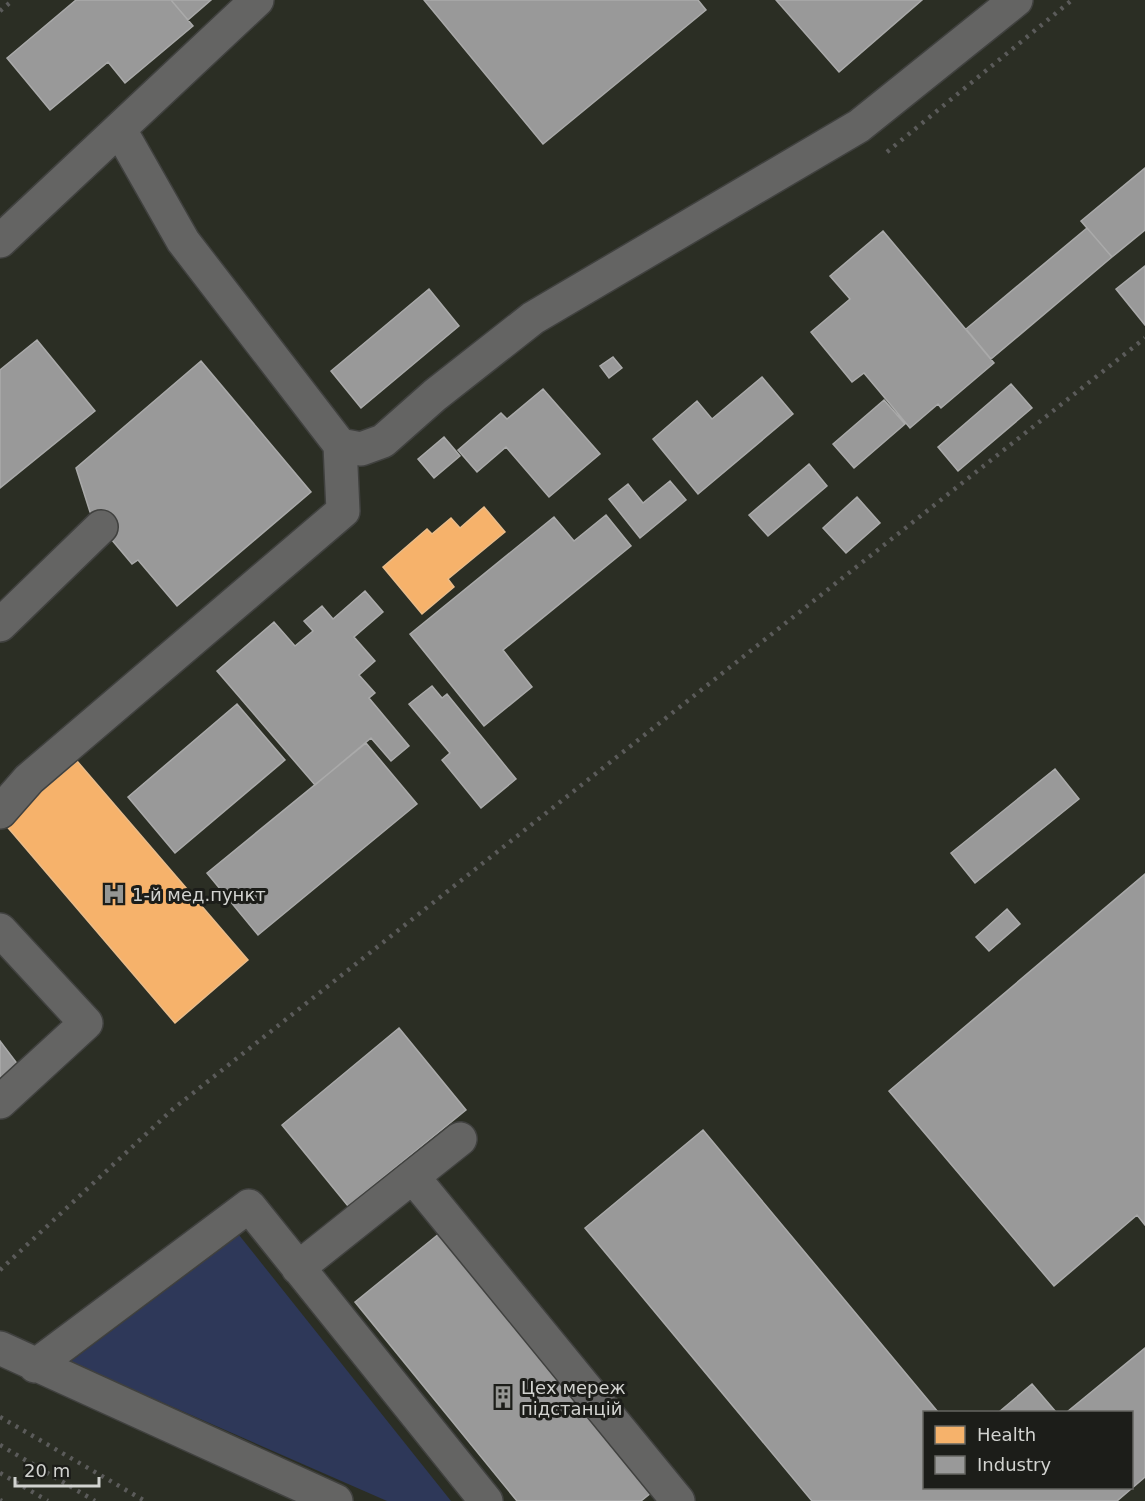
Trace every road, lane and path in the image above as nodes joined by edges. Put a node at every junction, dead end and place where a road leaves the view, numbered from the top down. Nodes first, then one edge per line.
1 (257, 0) edge
2 (1016, 0) edge
3 (120, 130) junction
4 (0, 241) edge
5 (340, 445) junction
6 (101, 527) dead end
7 (0, 625) edge
8 (0, 812) edge
9 (0, 930) edge
10 (0, 1102) edge
11 (460, 1139) dead end
12 (413, 1177) junction
13 (298, 1268) junction
14 (0, 1348) edge
15 (35, 1366) junction
16 (336, 1501) edge
17 (486, 1501) edge
18 (678, 1501) edge

1 - 3 lane
2 - 5 lane
3 - 4 lane
3 - 5 lane
5 - 8 lane
6 - 7 lane
9 - 10 lane
11 - 12 lane
12 - 13 lane
12 - 18 lane
13 - 15 lane
13 - 17 lane
14 - 15 lane
15 - 16 lane

